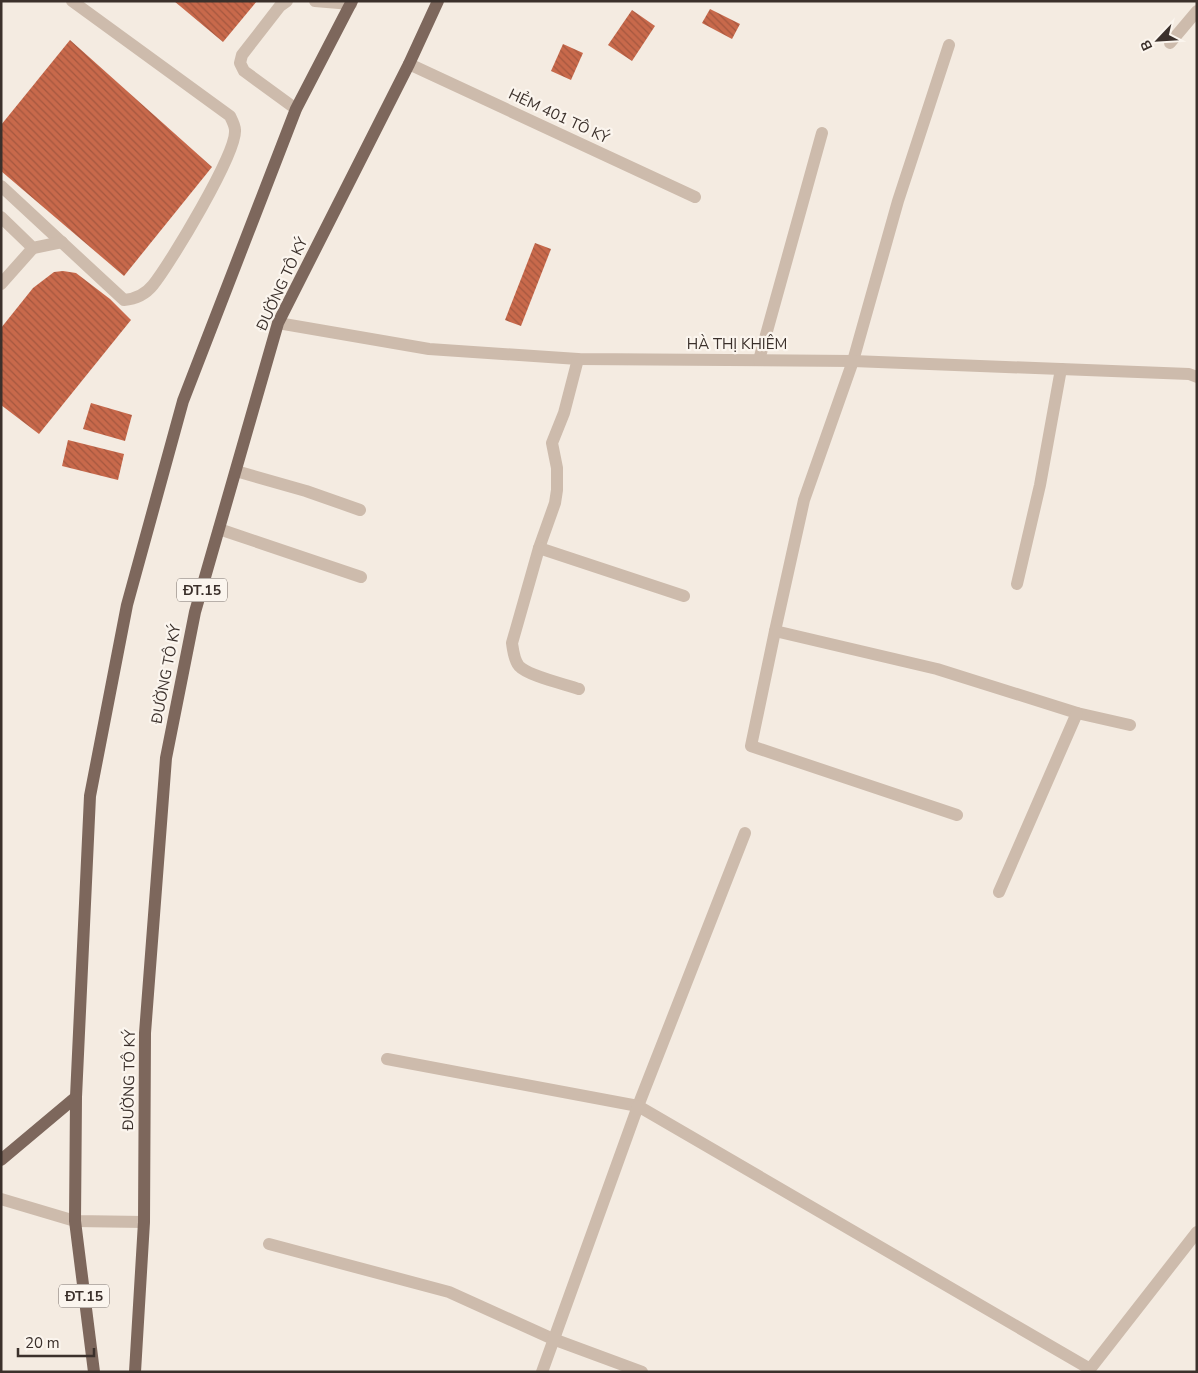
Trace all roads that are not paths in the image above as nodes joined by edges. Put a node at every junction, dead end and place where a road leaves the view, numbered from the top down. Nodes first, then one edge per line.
1 (72, 1) edge
2 (287, 1) edge
3 (316, 1) edge
4 (438, 1) edge
5 (351, 3) edge
6 (1197, 10) edge
7 (1170, 43) dead end
8 (949, 45) dead end
9 (409, 64) junction
10 (296, 110) junction
11 (822, 133) dead end
12 (1, 186) edge
13 (695, 197) dead end
14 (1, 217) edge
15 (62, 242) junction
16 (34, 248) junction
17 (1, 284) edge
18 (278, 323) junction
19 (578, 359) junction
20 (759, 360) junction
21 (853, 361) junction
22 (1061, 369) junction
23 (1197, 377) edge
24 (236, 471) junction
25 (360, 510) dead end
26 (219, 530) junction
27 (539, 548) junction
28 (361, 577) dead end
29 (1017, 584) dead end
30 (684, 596) dead end
31 (775, 631) junction
32 (579, 689) dead end
33 (1077, 713) junction
34 (1130, 725) dead end
35 (957, 815) dead end
36 (745, 833) dead end
37 (999, 892) dead end
38 (387, 1059) dead end
39 (76, 1097) junction
40 (638, 1106) junction
41 (1, 1160) edge
42 (1, 1199) edge
43 (75, 1221) junction
44 (144, 1222) junction
45 (1197, 1232) edge
46 (269, 1244) dead end
47 (553, 1339) junction
48 (1092, 1371) edge
49 (94, 1372) edge
50 (135, 1372) edge
51 (542, 1372) edge
52 (642, 1372) edge

1 - 15 street
2 - 10 street
3 - 5 street
4 - 9 main road, ĐƯỜNG TÔ KÝ / ĐT.15
5 - 10 main road, ĐT.15
6 - 7 street
8 - 21 street
9 - 13 street, HẺM 401 TÔ KÝ
9 - 18 main road, ĐƯỜNG TÔ KÝ / ĐT.15
10 - 39 main road, ĐT.15
11 - 20 street
12 - 15 street
14 - 16 street
15 - 16 street
16 - 17 street
18 - 19 street, HÀ THỊ KHIÊM
18 - 24 main road, ĐƯỜNG TÔ KÝ / ĐT.15
19 - 20 street, HÀ THỊ KHIÊM
19 - 27 street
20 - 21 street, HÀ THỊ KHIÊM
21 - 22 street, HÀ THỊ KHIÊM
21 - 31 street
22 - 23 street, HÀ THỊ KHIÊM
22 - 29 street
24 - 25 street
24 - 26 main road, ĐƯỜNG TÔ KÝ / ĐT.15
26 - 28 street
26 - 44 main road, ĐƯỜNG TÔ KÝ / ĐT.15
27 - 30 street
27 - 32 street
31 - 33 street
31 - 35 street
33 - 34 street
33 - 37 street
36 - 40 street
38 - 40 street
39 - 41 main road
39 - 43 main road, ĐT.15
40 - 47 street
40 - 48 street
42 - 43 street
43 - 44 street
43 - 49 main road, ĐT.15
44 - 50 main road, ĐƯỜNG TÔ KÝ / ĐT.15
45 - 48 street
46 - 47 street
47 - 51 street
47 - 52 street

